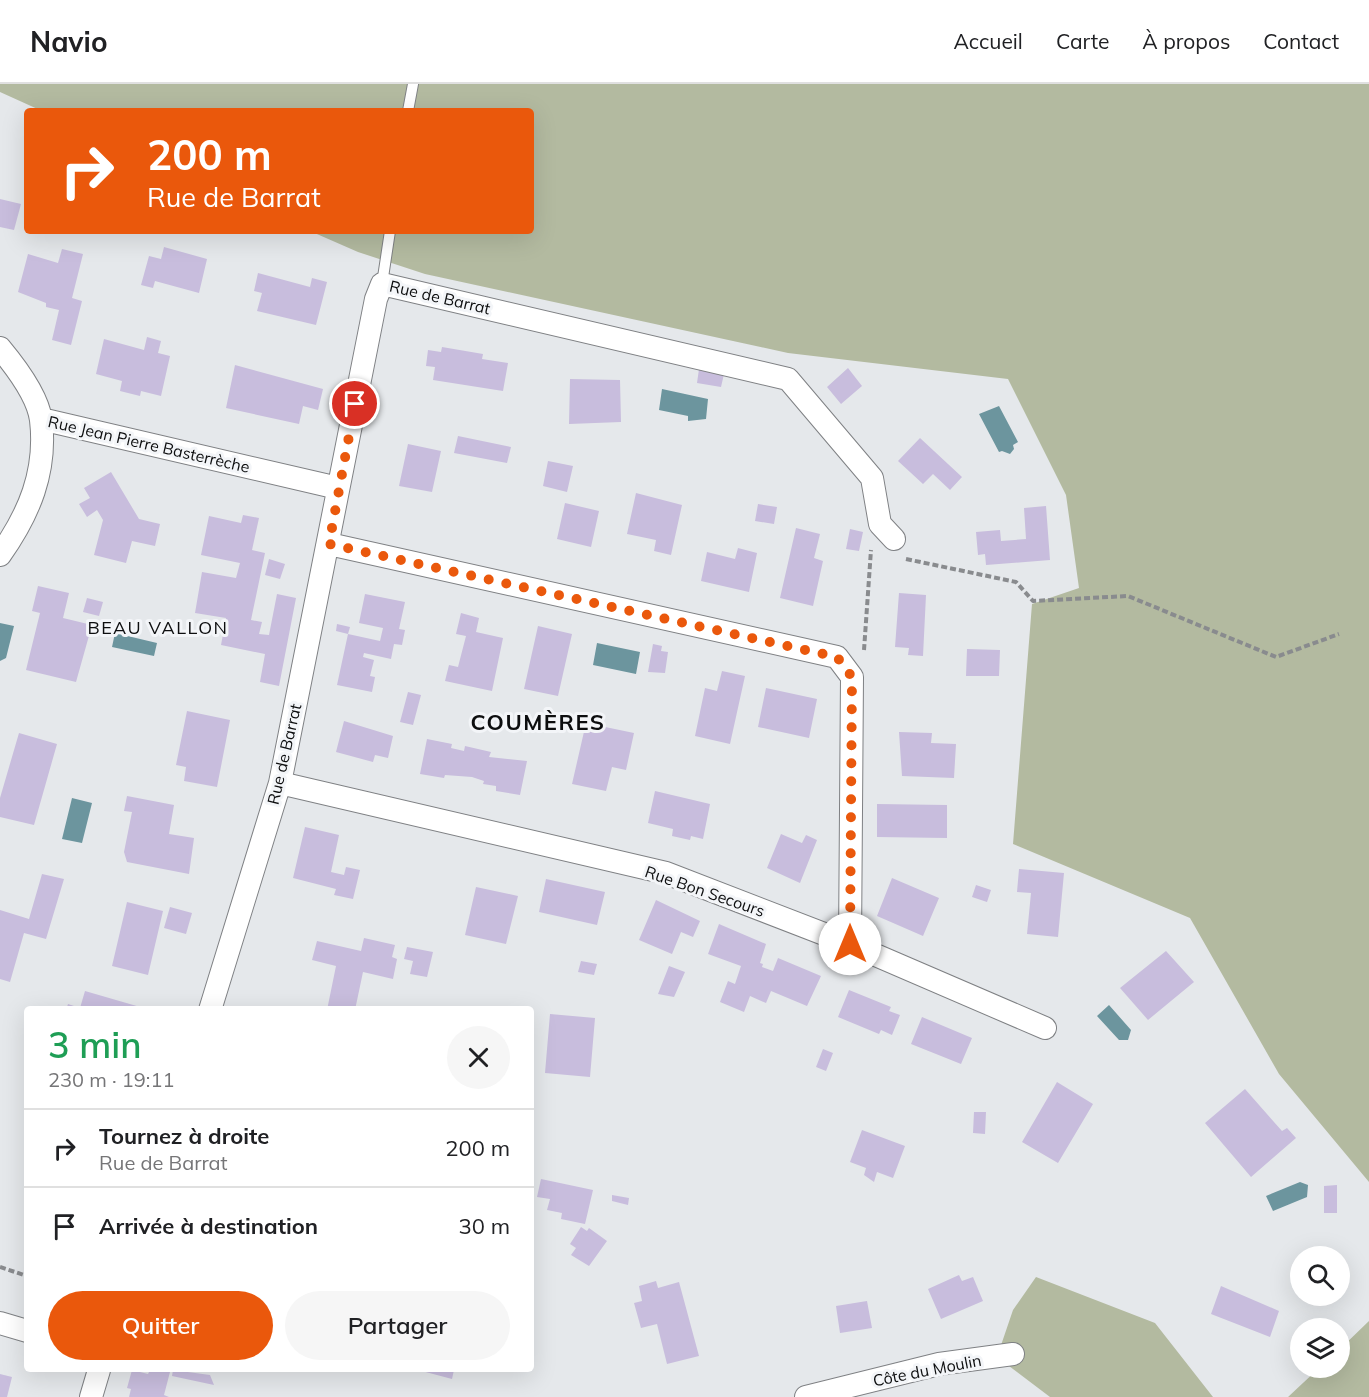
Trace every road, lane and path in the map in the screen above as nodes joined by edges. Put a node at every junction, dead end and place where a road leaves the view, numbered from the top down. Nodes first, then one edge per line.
1 (412, 84) edge
2 (408, 108) edge
3 (390, 234) edge
4 (382, 284) junction
5 (0, 348) edge
6 (41, 419) junction
7 (338, 488) junction
8 (887, 532) junction
9 (329, 544) junction
10 (0, 555) edge
11 (1339, 634) dead end
12 (846, 669) junction
13 (280, 783) junction
14 (850, 944) junction
15 (211, 1006) edge
16 (1045, 1028) dead end
17 (0, 1267) edge
18 (24, 1275) edge
19 (0, 1323) edge
20 (24, 1330) edge
21 (1013, 1354) dead end
22 (98, 1372) edge
23 (91, 1397) edge
24 (806, 1397) edge

1 - 2 lane
3 - 4 lane
4 - 7 street, Rue de Barrat
4 - 8 street, Rue de Barrat
5 - 6 street, Rue Jean Pierre Basterrèche
6 - 7 street, Rue Jean Pierre Basterrèche
6 - 10 street
7 - 9 street, Rue de Barrat
8 - 11 path
8 - 12 path
9 - 12 street
9 - 13 street, Rue de Barrat
12 - 14 street
13 - 14 street, Rue Bon Secours
13 - 15 street, Rue de Barrat
14 - 16 street, Rue Bon Secours
17 - 18 path
19 - 20 street
21 - 24 street, Côte du Moulin
22 - 23 street

